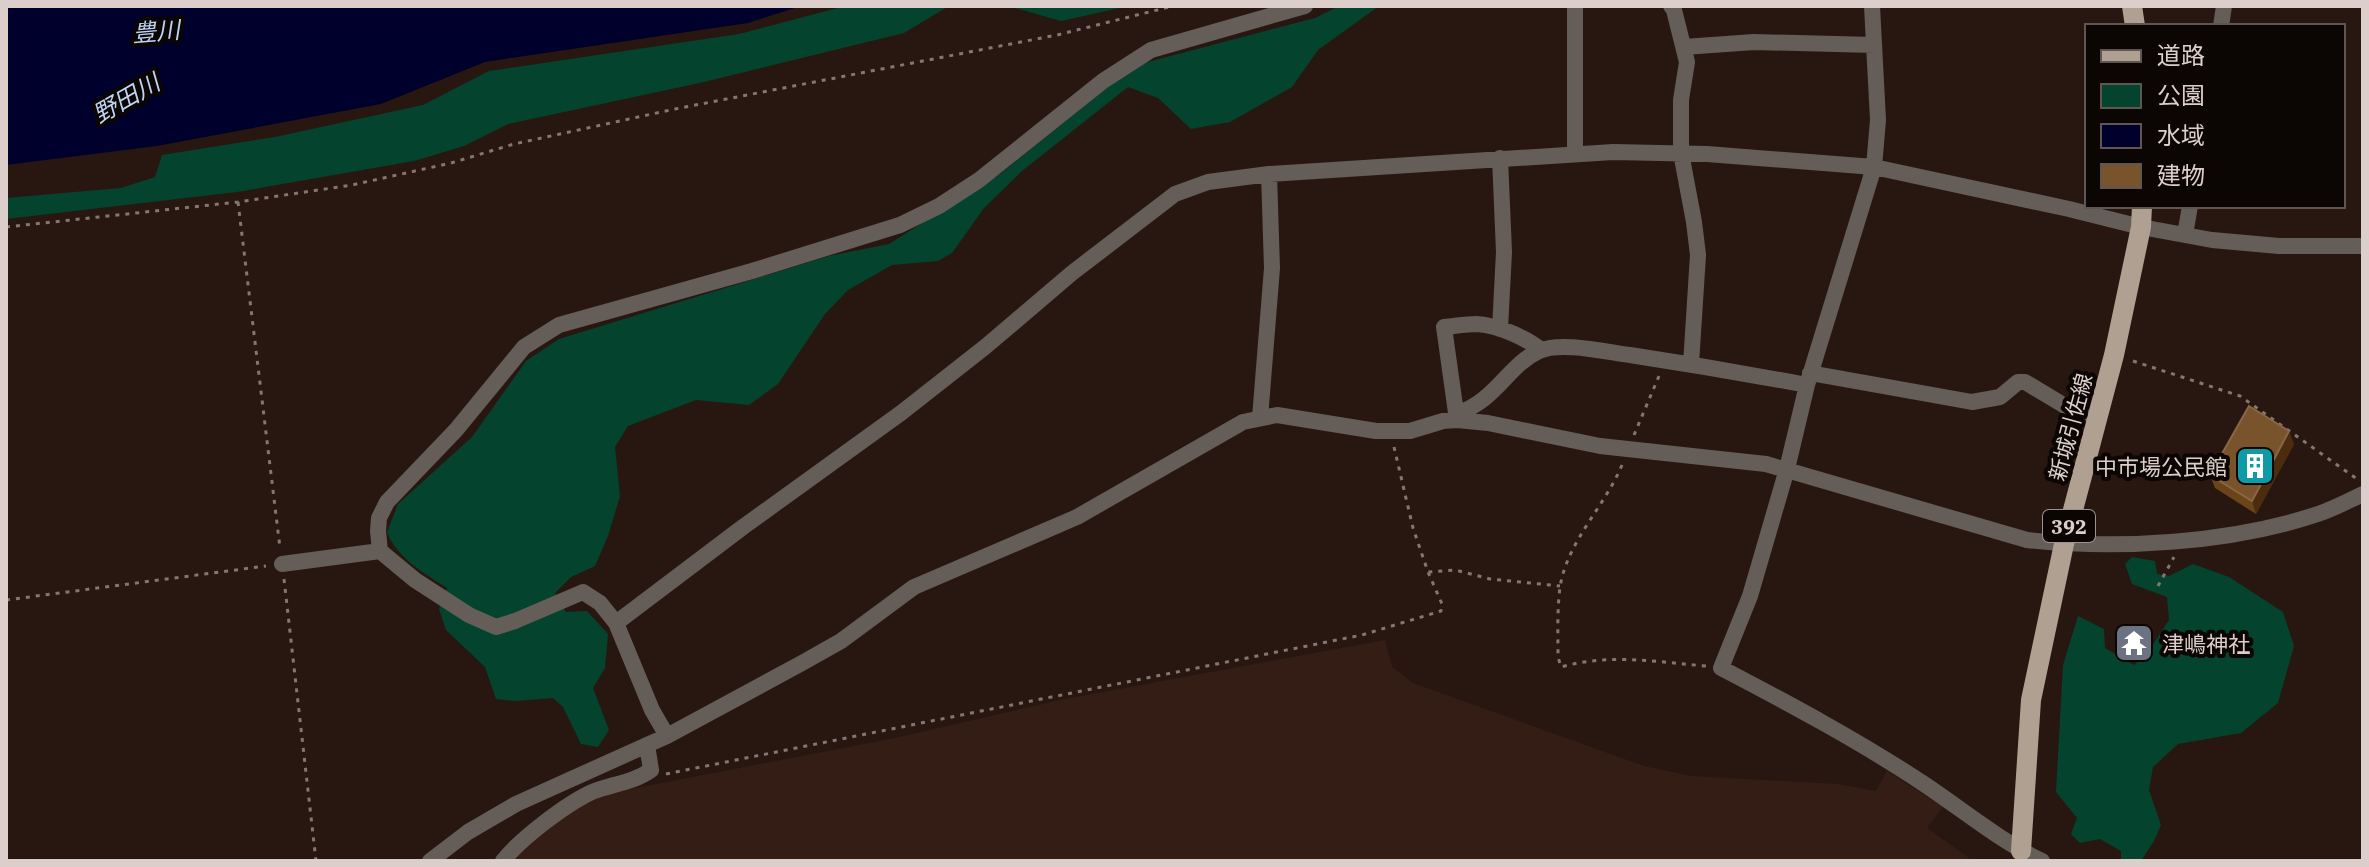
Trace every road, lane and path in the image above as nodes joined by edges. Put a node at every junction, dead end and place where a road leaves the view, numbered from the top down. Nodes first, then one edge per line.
1 (1173, 6) edge
2 (1305, 6) edge
3 (1575, 6) edge
4 (1671, 6) edge
5 (1872, 6) edge
6 (1874, 45) junction
7 (1684, 47) junction
8 (1681, 153) junction
9 (1575, 154) junction
10 (1500, 158) junction
11 (1874, 167) junction
12 (1269, 174) junction
13 (238, 202) junction
14 (2142, 208) edge
15 (2190, 208) edge
16 (6, 227) edge
17 (2141, 227) junction
18 (2185, 235) junction
19 (2363, 246) edge
20 (1500, 329) junction
21 (1541, 350) junction
22 (2114, 355) junction
23 (1666, 360) junction
24 (1691, 364) junction
25 (1808, 379) junction
26 (1456, 417) junction
27 (1260, 418) junction
28 (2097, 420) junction
29 (1392, 431) junction
30 (1628, 450) junction
31 (1787, 469) junction
32 (2363, 484) edge
33 (2363, 494) edge
34 (2183, 540) junction
35 (2064, 544) junction
36 (380, 551) junction
37 (282, 564) junction
38 (1428, 572) junction
39 (1560, 586) junction
40 (2158, 586) dead end
41 (6, 600) edge
42 (616, 623) junction
43 (1721, 668) junction
44 (667, 736) junction
45 (647, 745) junction
46 (651, 770) junction
47 (2021, 851) junction
48 (316, 861) edge
49 (430, 861) edge
50 (503, 861) edge
51 (2042, 861) edge

1 - 13 path
2 - 36 street
3 - 9 street
4 - 7 street
5 - 6 street
6 - 7 street
6 - 11 street
7 - 8 street
8 - 9 street
8 - 11 street
8 - 24 street
9 - 10 street
10 - 12 street
10 - 20 street
11 - 17 street
11 - 25 street
12 - 27 street
12 - 42 street
13 - 16 path
13 - 37 path
14 - 17 main road, 新城引佐線 / 392
15 - 18 street
17 - 18 street
17 - 22 main road, 新城引佐線 / 392
18 - 19 street
20 - 21 street
20 - 26 street
21 - 23 street
21 - 26 street
22 - 28 main road, 新城引佐線 / 392
22 - 32 path
23 - 24 street
23 - 30 path
24 - 25 street
25 - 28 street
25 - 31 street
26 - 29 street
26 - 30 street
27 - 29 street
27 - 44 street
28 - 35 main road, 新城引佐線 / 392
29 - 38 path
30 - 31 street
30 - 39 path
31 - 35 street
31 - 43 street
33 - 34 street
34 - 35 street
34 - 40 path
35 - 47 main road, 新城引佐線 / 392
36 - 37 street
36 - 42 street
37 - 41 path
37 - 48 path
38 - 39 path
38 - 46 path
39 - 43 path
42 - 44 street
43 - 47 street
44 - 45 street
45 - 46 street
45 - 49 street
46 - 50 street
47 - 51 street

